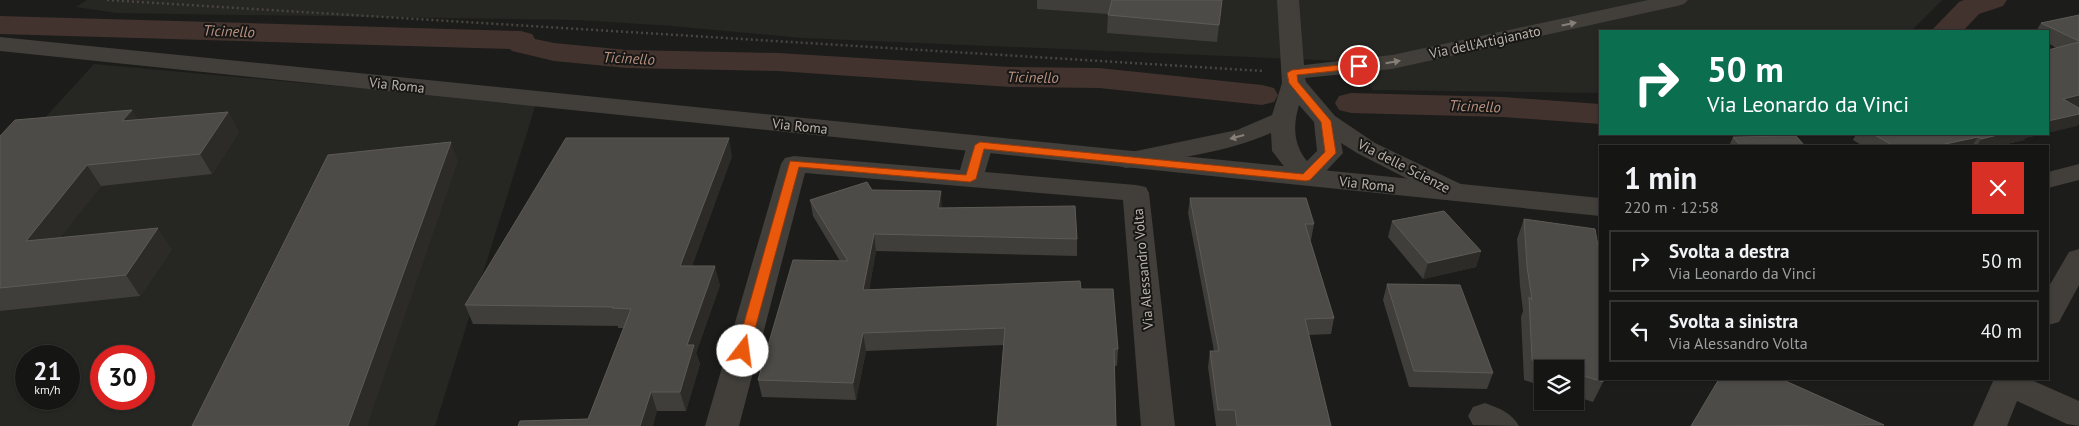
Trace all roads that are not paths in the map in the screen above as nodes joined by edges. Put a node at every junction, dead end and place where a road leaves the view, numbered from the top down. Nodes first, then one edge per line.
1 (1288, 0) edge
2 (1677, 0) edge
3 (0, 44) edge
4 (1293, 78) junction
5 (1283, 119) junction
6 (1326, 121) junction
7 (980, 145) junction
8 (1126, 160) junction
9 (1306, 178) junction
10 (970, 179) junction
11 (1457, 193) junction
12 (1599, 207) edge
13 (2079, 259) edge
14 (2049, 312) edge
15 (2009, 381) edge
16 (2079, 415) edge
17 (722, 426) edge
18 (1158, 426) edge
19 (1990, 426) edge

1 - 4 street
4 -> 2 street, Via dell'Artigianato
3 - 7 street, Via Roma
4 - 5 street
4 - 6 street, Via delle Scienze
5 -> 8 street
5 - 9 street
6 - 9 street
6 - 11 street, Via delle Scienze
7 - 8 street, Via Roma
7 - 10 street
8 - 9 street, Via Roma
9 - 11 street, Via Roma
10 - 17 street
10 - 18 street, Via Alessandro Volta
11 - 12 street, Via Roma
13 - 14 street
15 - 16 street
15 - 19 street

